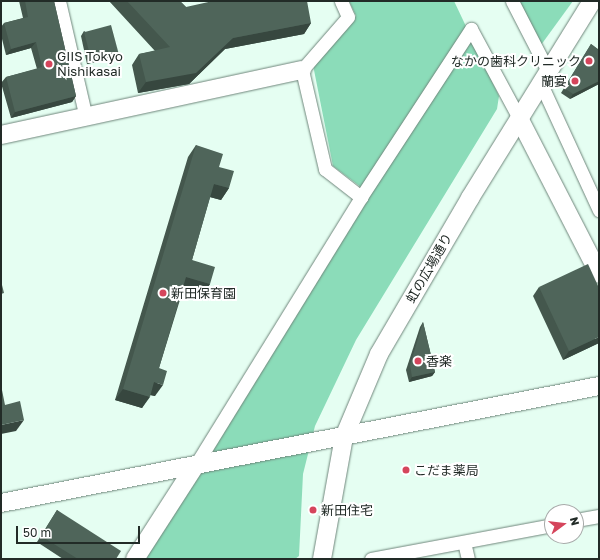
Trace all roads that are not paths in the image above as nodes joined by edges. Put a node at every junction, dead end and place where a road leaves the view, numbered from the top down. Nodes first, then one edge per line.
1 (59, 1) edge
2 (340, 1) edge
3 (512, 1) edge
4 (592, 1) edge
5 (302, 70) junction
6 (545, 77) junction
7 (86, 118) junction
8 (520, 120) junction
9 (1, 135) edge
10 (361, 197) junction
11 (599, 210) edge
12 (599, 274) edge
13 (599, 386) edge
14 (344, 437) junction
15 (195, 466) junction
16 (1, 503) edge
17 (599, 516) edge
18 (584, 519) edge
19 (544, 527) edge
20 (464, 542) junction
21 (135, 559) edge
22 (322, 559) edge
23 (371, 559) edge
24 (468, 559) edge

1 - 7 street
2 - 5 street
3 - 6 street
4 - 6 street, 虹の広場通り
5 - 7 street
5 - 10 street
6 - 8 street, 虹の広場通り
6 - 11 street
7 - 9 street
8 - 10 street
8 - 12 street
8 - 14 street, 虹の広場通り
10 - 15 street
13 - 14 street
14 - 15 street
14 - 22 street, 虹の広場通り
15 - 16 street
15 - 21 street
17 - 18 street
19 - 20 street
20 - 23 street
20 - 24 street

